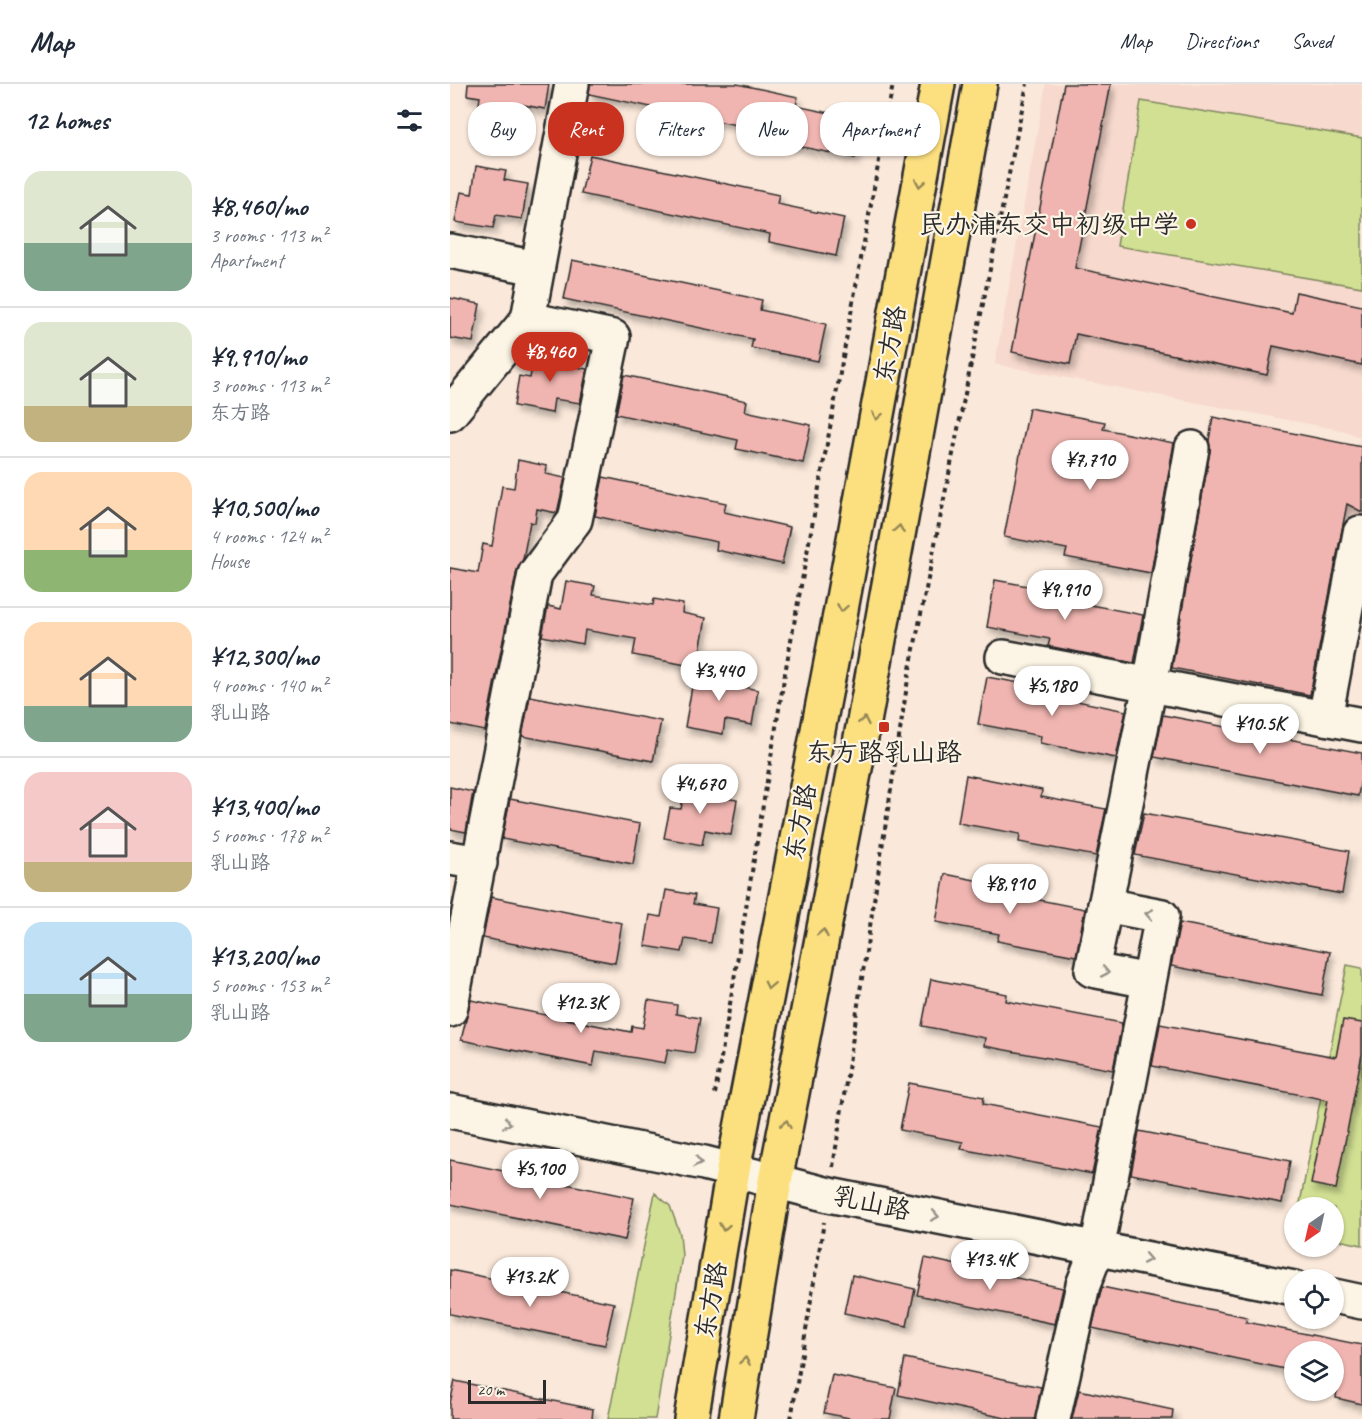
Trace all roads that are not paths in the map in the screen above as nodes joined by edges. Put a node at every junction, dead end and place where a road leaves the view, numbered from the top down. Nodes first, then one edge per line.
1 (572, 84) edge
2 (938, 84) edge
3 (980, 84) edge
4 (450, 251) edge
5 (537, 268) junction
6 (528, 319) junction
7 (450, 414) edge
8 (1192, 448) dead end
9 (1360, 533) dead end
10 (1003, 657) dead end
11 (1150, 685) junction
12 (1324, 718) junction
13 (1362, 725) edge
14 (465, 860) edge
15 (1105, 905) junction
16 (1149, 981) junction
17 (450, 1010) edge
18 (450, 1111) edge
19 (733, 1170) junction
20 (775, 1181) junction
21 (1097, 1249) junction
22 (1284, 1286) edge
23 (1344, 1298) edge
24 (1362, 1302) edge
25 (692, 1419) edge
26 (736, 1419) edge
27 (1053, 1419) edge

1 - 5 street
2 -> 19 main road, 东方路
20 -> 3 main road, 东方路
4 - 5 street
5 - 6 street
6 - 7 street
6 - 14 street
8 - 11 street
9 - 12 street
10 - 11 street
11 - 12 street
11 - 15 street
12 - 13 street
14 - 17 street
16 -> 15 street
15 -> 16 street
16 - 21 street
18 -> 19 street, 乳山路
19 - 20 street, 乳山路
19 -> 25 main road, 东方路
20 -> 21 street, 乳山路
26 -> 20 main road, 东方路
21 -> 22 street, 乳山路
21 - 27 street
23 - 24 street

